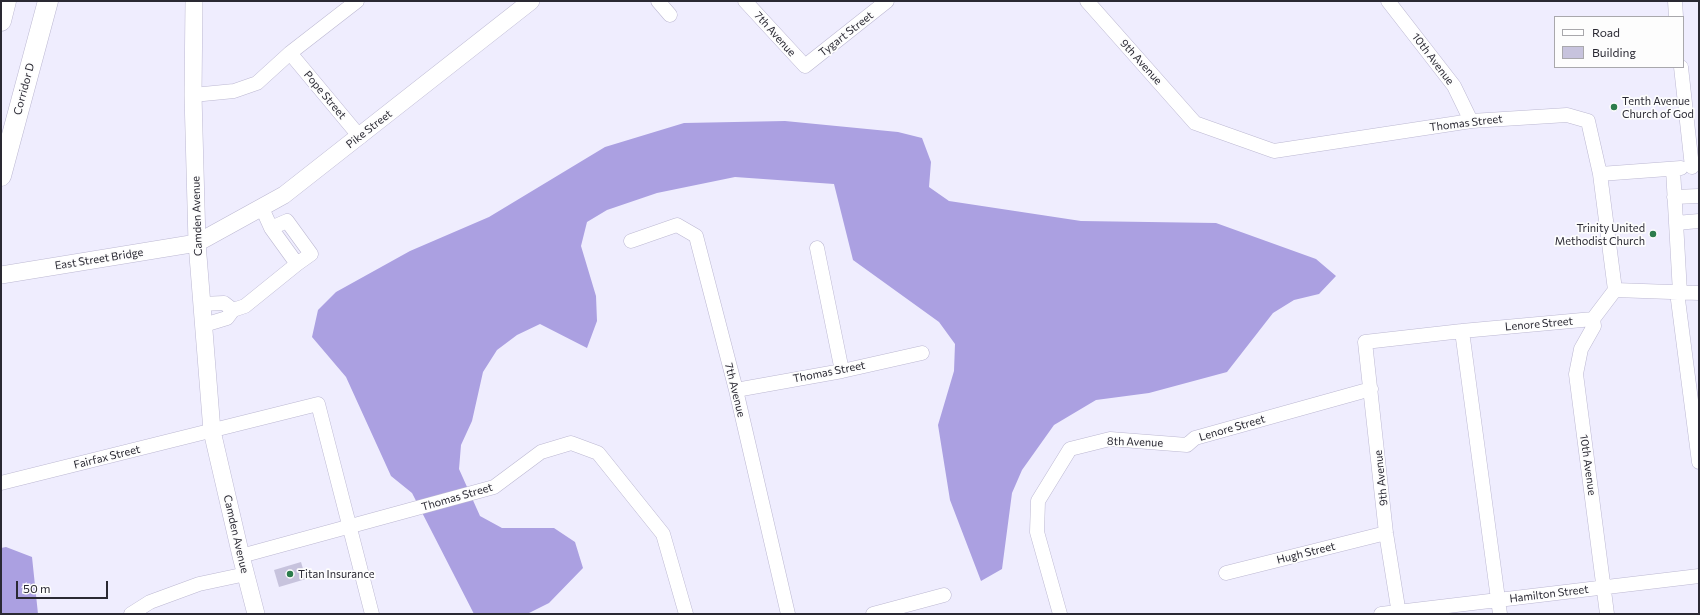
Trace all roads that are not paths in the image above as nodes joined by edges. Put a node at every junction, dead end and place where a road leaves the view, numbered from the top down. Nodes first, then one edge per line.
1 (6, 1) edge
2 (48, 1) edge
3 (194, 1) edge
4 (357, 1) edge
5 (531, 1) edge
6 (658, 1) edge
7 (745, 1) edge
8 (887, 1) edge
9 (1087, 1) edge
10 (1388, 1) edge
11 (1674, 1) edge
12 (670, 15) dead end
13 (1676, 16) edge
14 (1, 21) edge
15 (290, 53) junction
16 (805, 66) joint
17 (1681, 68) edge
18 (193, 95) junction
19 (1471, 120) junction
20 (1195, 123) joint
21 (360, 137) junction
22 (1695, 167) edge
23 (1673, 169) junction
24 (1600, 174) junction
25 (1, 176) edge
26 (1699, 196) edge
27 (1674, 197) junction
28 (262, 208) junction
29 (1699, 221) edge
30 (1676, 223) junction
31 (631, 241) dead end
32 (197, 243) junction
33 (817, 248) dead end
34 (1, 275) edge
35 (1615, 290) junction
36 (1679, 292) junction
37 (1699, 293) edge
38 (202, 304) junction
39 (233, 310) junction
40 (1593, 319) junction
41 (204, 325) junction
42 (1462, 331) junction
43 (1365, 342) joint
44 (922, 353) dead end
45 (842, 370) junction
46 (1371, 389) junction
47 (736, 390) junction
48 (212, 431) junction
49 (1187, 445) joint
50 (1699, 462) edge
51 (1, 483) edge
52 (351, 527) junction
53 (1386, 533) junction
54 (241, 556) junction
55 (1226, 573) dead end
56 (246, 574) junction
57 (1699, 576) edge
58 (1604, 587) junction
59 (944, 595) dead end
60 (1498, 607) edge
61 (1399, 613) edge
62 (131, 614) edge
63 (256, 614) edge
64 (372, 614) edge
65 (686, 614) edge
66 (788, 614) edge
67 (873, 614) edge
68 (1060, 614) edge
69 (1381, 614) edge
70 (1607, 614) edge

1 - 14 highway
2 - 25 highway, Corridor D
3 - 18 main road, Camden Avenue
4 - 15 street
5 - 21 main road, Pike Street
6 - 12 street
7 - 16 street, 7th Avenue
8 - 16 street, Tygart Street
9 - 20 street, 9th Avenue
10 - 19 street, 10th Avenue
11 - 13 street
15 - 18 street
15 - 21 street, Pope Street
17 - 22 street
18 - 32 main road, Camden Avenue
19 - 20 street, Thomas Street
19 - 24 street, Thomas Street
21 - 28 main road, Pike Street
22 - 23 street
23 - 24 street
23 - 27 street
24 - 35 street
26 - 27 street
27 - 30 street
28 - 32 main road, Pike Street
28 - 39 street
29 - 30 street
30 - 36 street
31 - 47 street, 7th Avenue
32 - 34 main road, East Street Bridge
32 - 38 main road, Camden Avenue
33 - 45 street
35 - 36 street
35 - 40 street
36 - 37 street
36 - 50 street
38 - 39 street
38 - 41 main road, Camden Avenue
39 - 41 street
40 - 42 street, Lenore Street
40 - 58 street, 10th Avenue
41 - 48 main road, Camden Avenue
42 - 43 street, Lenore Street
42 - 60 street
43 - 46 street, 9th Avenue
44 - 45 street, Thomas Street
45 - 47 street, Thomas Street
46 - 49 street, Lenore Street
46 - 53 street, 9th Avenue
47 - 66 street, 7th Avenue
48 - 51 street, Fairfax Street
48 - 52 street
48 - 54 main road, Camden Avenue
49 - 68 street, 8th Avenue
52 - 54 street, Thomas Street
52 - 64 street
52 - 65 street, Thomas Street
53 - 55 street, Hugh Street
53 - 61 street, 9th Avenue
54 - 56 main road, Camden Avenue
56 - 62 street
56 - 63 main road, Camden Avenue
57 - 58 street, Hamilton Street
58 - 60 street, Hamilton Street
58 - 70 street, 10th Avenue
59 - 67 street
60 - 61 street, Hamilton Street
61 - 69 street, Hamilton Street

